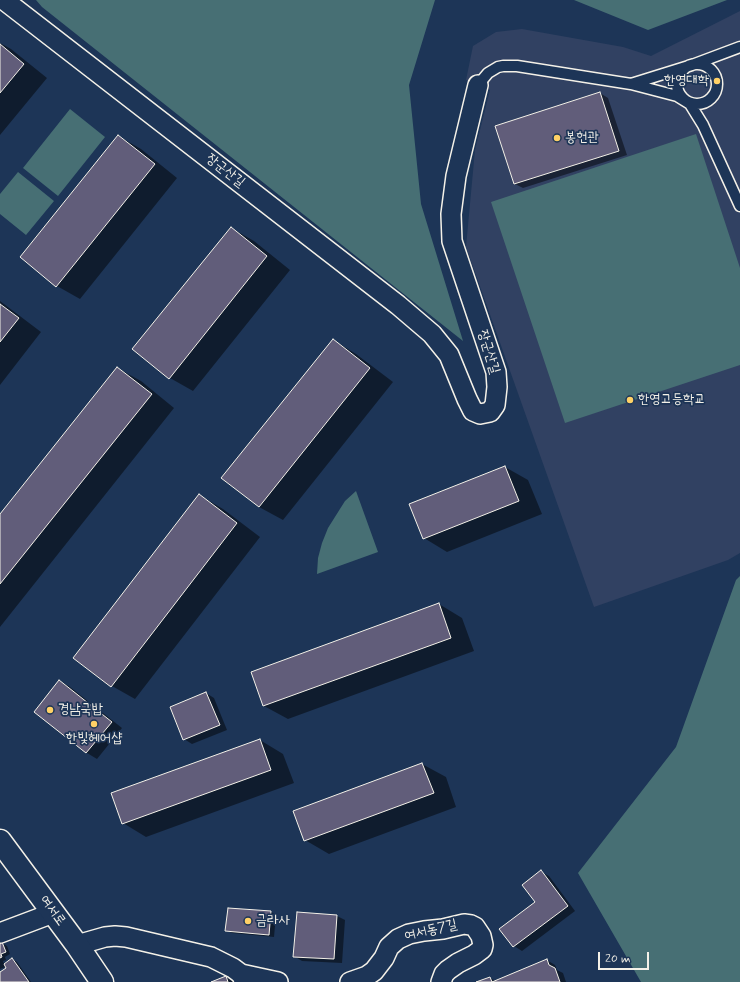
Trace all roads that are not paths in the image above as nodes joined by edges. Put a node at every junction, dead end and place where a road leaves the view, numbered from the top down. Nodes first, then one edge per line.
1 (4, 0) edge
2 (740, 46) edge
3 (692, 64) junction
4 (631, 84) junction
5 (478, 85) joint
6 (686, 100) junction
7 (740, 206) edge
8 (0, 841) edge
9 (53, 913) junction
10 (0, 933) edge
11 (77, 945) junction
12 (243, 978) edge
13 (102, 982) edge
14 (278, 982) edge
15 (350, 982) edge
16 (441, 982) edge

1 - 5 street, 장군산길
2 - 3 lane
3 - 4 lane
3 - 6 lane
3 - 6 lane
4 - 5 lane, 장군산길
4 - 6 lane, 장군산길
6 - 7 lane
8 - 9 street, 여서로
9 - 10 street
9 - 11 street, 여서로
11 - 12 street
11 - 13 street, 여서로
12 - 14 street
15 - 16 street, 여서동7길

